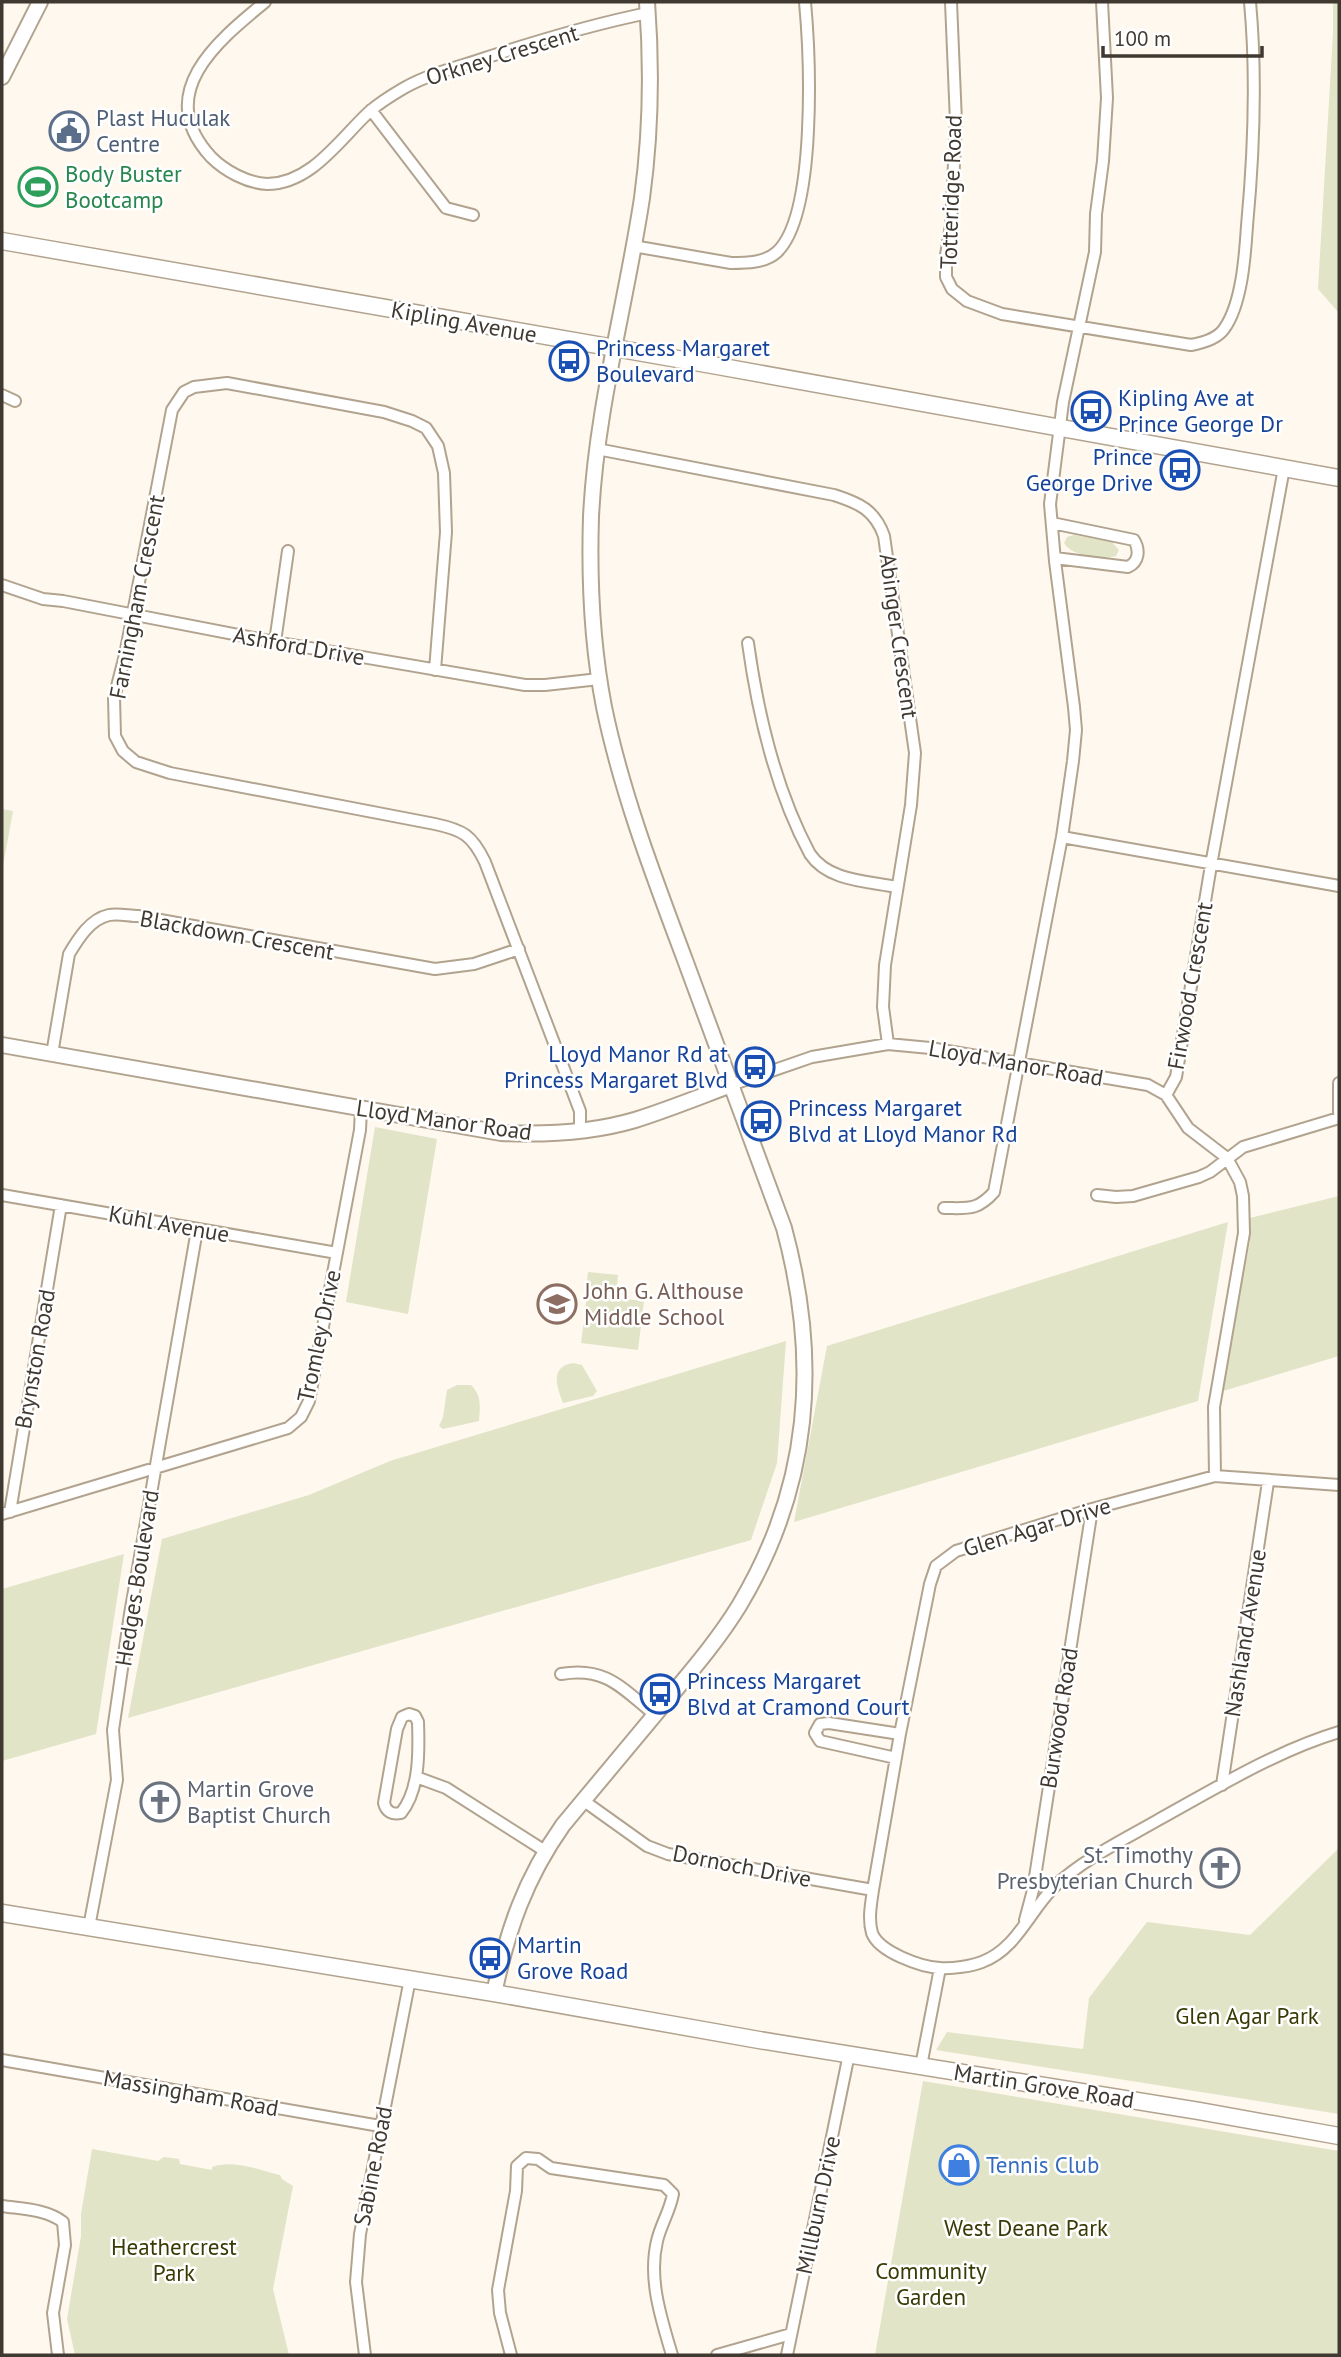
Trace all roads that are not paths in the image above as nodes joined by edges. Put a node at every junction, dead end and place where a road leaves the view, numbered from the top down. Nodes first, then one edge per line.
1 (40, 2) edge
2 (265, 2) edge
3 (805, 2) edge
4 (951, 2) edge
5 (1102, 2) edge
6 (1250, 2) edge
7 (647, 8) edge
8 (2, 77) edge
9 (371, 110) junction
10 (473, 215) dead end
11 (2, 242) edge
12 (633, 246) junction
13 (1079, 327) junction
14 (614, 348) junction
15 (2, 395) edge
16 (15, 401) dead end
17 (1061, 428) junction
18 (597, 449) junction
19 (1284, 468) junction
20 (1339, 478) edge
21 (1052, 523) junction
22 (288, 551) dead end
23 (1055, 558) junction
24 (2, 584) edge
25 (134, 614) junction
26 (275, 642) junction
27 (748, 643) dead end
28 (435, 670) junction
29 (599, 679) junction
30 (1062, 837) junction
31 (1211, 865) junction
32 (1339, 886) edge
33 (897, 887) junction
34 (519, 948) junction
35 (888, 1044) junction
36 (2, 1045) edge
37 (52, 1054) junction
38 (1018, 1063) junction
39 (1339, 1083) edge
40 (731, 1085) junction
41 (1166, 1095) junction
42 (361, 1109) junction
43 (1339, 1116) edge
44 (580, 1131) junction
45 (1227, 1158) junction
46 (2, 1195) edge
47 (1097, 1195) dead end
48 (61, 1205) junction
49 (944, 1208) dead end
50 (197, 1230) junction
51 (337, 1253) junction
52 (154, 1468) junction
53 (1215, 1476) junction
54 (1268, 1482) junction
55 (1339, 1485) edge
56 (1092, 1509) junction
57 (6, 1513) edge
58 (561, 1674) dead end
59 (655, 1715) junction
60 (1339, 1731) edge
61 (900, 1734) junction
62 (896, 1758) junction
63 (415, 1777) junction
64 (1222, 1785) junction
65 (584, 1801) junction
66 (545, 1851) junction
67 (873, 1890) junction
68 (2, 1913) edge
69 (1024, 1926) junction
70 (89, 1927) junction
71 (940, 1968) junction
72 (410, 1979) junction
73 (494, 1993) junction
74 (849, 2054) junction
75 (2, 2060) edge
76 (921, 2066) junction
77 (380, 2126) junction
78 (1339, 2136) edge
79 (2, 2206) edge
80 (791, 2334) junction
81 (58, 2355) edge
82 (365, 2355) edge
83 (511, 2355) edge
84 (671, 2355) edge
85 (717, 2355) edge
86 (787, 2355) edge

1 - 8 street
2 - 9 street, Orkney Crescent
3 - 12 street
4 - 13 street, Totteridge Road
5 - 13 street
6 - 13 street, Totteridge Road
7 - 9 street, Orkney Crescent
7 - 12 street
9 - 10 street
11 - 14 main road, Kipling Avenue
12 - 14 street
13 - 17 street
14 - 17 main road, Kipling Avenue
14 - 18 street
15 - 16 street
17 - 19 main road, Kipling Avenue
17 - 21 street
18 - 29 street
18 - 33 street, Abinger Crescent
19 - 20 main road, Kipling Avenue
19 - 31 street, Firwood Crescent
21 - 23 street
21 - 23 street
22 - 26 street
23 - 30 street
24 - 25 street, Ashford Drive
25 - 26 street, Ashford Drive
25 - 28 street, Farningham Crescent
25 - 34 street, Farningham Crescent
26 - 28 street, Ashford Drive
27 - 33 street
28 - 29 street, Ashford Drive
29 - 40 street
30 - 31 street
30 - 38 street
31 - 32 street
31 - 41 street, Firwood Crescent
33 - 35 street, Abinger Crescent
34 - 37 street, Blackdown Crescent
34 - 44 street, Farningham Crescent
35 - 38 street, Lloyd Manor Road
35 - 40 street, Lloyd Manor Road
36 - 37 street, Lloyd Manor Road
37 - 42 street, Lloyd Manor Road
38 - 41 street, Lloyd Manor Road
38 - 49 street
39 - 43 street
40 - 44 street, Lloyd Manor Road
40 - 59 street
41 - 45 street, Firwood Crescent
42 - 44 street, Lloyd Manor Road
42 - 51 street, Tromley Drive
43 - 45 street
45 - 47 street
45 - 53 street, Firwood Crescent
46 - 48 street, Kuhl Avenue
48 - 50 street, Kuhl Avenue
48 - 57 street, Brynston Road
50 - 51 street, Kuhl Avenue
50 - 52 street, Hedges Boulevard
51 - 52 street, Tromley Drive
52 - 57 street, Tromley Drive
52 - 70 street, Hedges Boulevard
53 - 54 street, Glen Agar Drive
53 - 56 street, Glen Agar Drive
54 - 55 street, Glen Agar Drive
54 - 64 street, Nashland Avenue
56 - 61 street, Glen Agar Drive
56 - 69 street, Burwood Road
58 - 59 street
59 - 65 street
60 - 64 street
61 - 62 street, Glen Agar Drive
61 - 62 street
62 - 67 street, Glen Agar Drive
63 - 63 street
63 - 66 street
64 - 69 street
65 - 66 street
65 - 67 street, Dornoch Drive
66 - 73 street
67 - 71 street, Glen Agar Drive
68 - 70 main road, Martin Grove Road
69 - 71 street
70 - 72 main road, Martin Grove Road
71 - 76 street
72 - 73 main road, Martin Grove Road
72 - 77 street, Sabine Road
73 - 74 main road, Martin Grove Road
74 - 76 main road, Martin Grove Road
74 - 80 street, Millburn Drive
75 - 77 street, Massingham Road
76 - 78 main road, Martin Grove Road
77 - 82 street, Sabine Road
79 - 81 street
80 - 85 street
80 - 86 street, Millburn Drive
83 - 84 street

